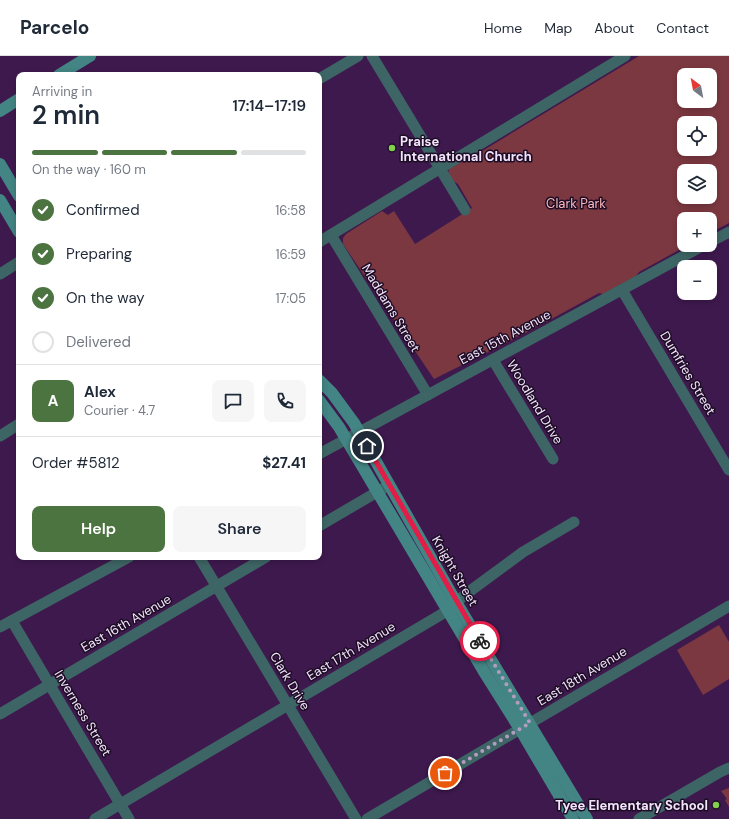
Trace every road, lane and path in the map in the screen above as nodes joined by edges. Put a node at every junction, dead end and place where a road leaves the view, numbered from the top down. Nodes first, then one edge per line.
1 (90, 56) edge
2 (358, 56) edge
3 (372, 56) edge
4 (625, 56) edge
5 (64, 72) edge
6 (322, 78) edge
7 (16, 101) edge
8 (0, 111) edge
9 (0, 164) edge
10 (440, 168) junction
11 (16, 191) edge
12 (0, 200) edge
13 (465, 210) dead end
14 (16, 227) edge
15 (729, 232) edge
16 (331, 235) junction
17 (717, 238) edge
18 (322, 240) edge
19 (691, 252) edge
20 (16, 264) edge
21 (0, 274) edge
22 (622, 290) junction
23 (494, 360) junction
24 (322, 384) edge
25 (428, 395) junction
26 (322, 404) edge
27 (16, 426) edge
28 (359, 433) junction
29 (0, 436) edge
30 (347, 440) junction
31 (322, 452) edge
32 (553, 459) dead end
33 (729, 470) edge
34 (389, 485) junction
35 (377, 492) junction
36 (574, 522) dead end
37 (322, 524) edge
38 (124, 560) edge
39 (201, 560) edge
40 (261, 560) edge
41 (216, 586) junction
42 (452, 606) junction
43 (729, 606) edge
44 (12, 621) junction
45 (0, 627) edge
46 (50, 684) junction
47 (288, 705) junction
48 (0, 714) edge
49 (525, 726) junction
50 (729, 768) edge
51 (120, 804) junction
52 (95, 819) edge
53 (129, 819) edge
54 (356, 819) edge
55 (367, 819) edge
56 (573, 819) edge
57 (587, 819) edge
58 (639, 819) edge

1 - 5 main road
2 - 6 street
3 - 10 street
4 - 10 street
7 - 8 main road
9 - 11 main road
10 - 13 street
10 - 16 street
12 - 14 main road
15 - 17 street
16 - 18 street
16 - 25 street, Maddams Street
19 - 22 street, East 15th Avenue
20 - 21 street
22 - 23 street, East 15th Avenue
22 - 33 street, Dumfries Street
23 - 25 street, East 15th Avenue
23 - 32 street, Woodland Drive
24 - 28 main road, Knight Street
25 - 28 street, East 15th Avenue
26 - 30 main road, Knight Street
27 - 29 street
28 - 30 street, East 15th Avenue
28 - 34 main road, Knight Street
30 - 31 street, East 15th Avenue
30 - 35 main road, Knight Street
34 - 35 street
34 - 42 main road, Knight Street
35 - 37 street
35 - 42 main road, Knight Street
36 - 42 street, East 17th Avenue
38 - 44 street
39 - 41 street, Clark Drive
40 - 41 street, East 16th Avenue
41 - 46 street, East 16th Avenue
41 - 47 street, Clark Drive
42 - 47 street, East 17th Avenue
42 - 49 main road, Knight Street
43 - 49 street, East 18th Avenue
44 - 45 street
44 - 46 street, Inverness Street
46 - 48 street, East 16th Avenue
46 - 51 street, Inverness Street
47 - 51 street, East 17th Avenue
47 - 54 street, Clark Drive
49 - 55 street, East 18th Avenue
49 - 56 main road, Knight Street
49 - 57 main road, Knight Street
50 - 58 street
51 - 52 street, East 17th Avenue
51 - 53 street, Inverness Street

